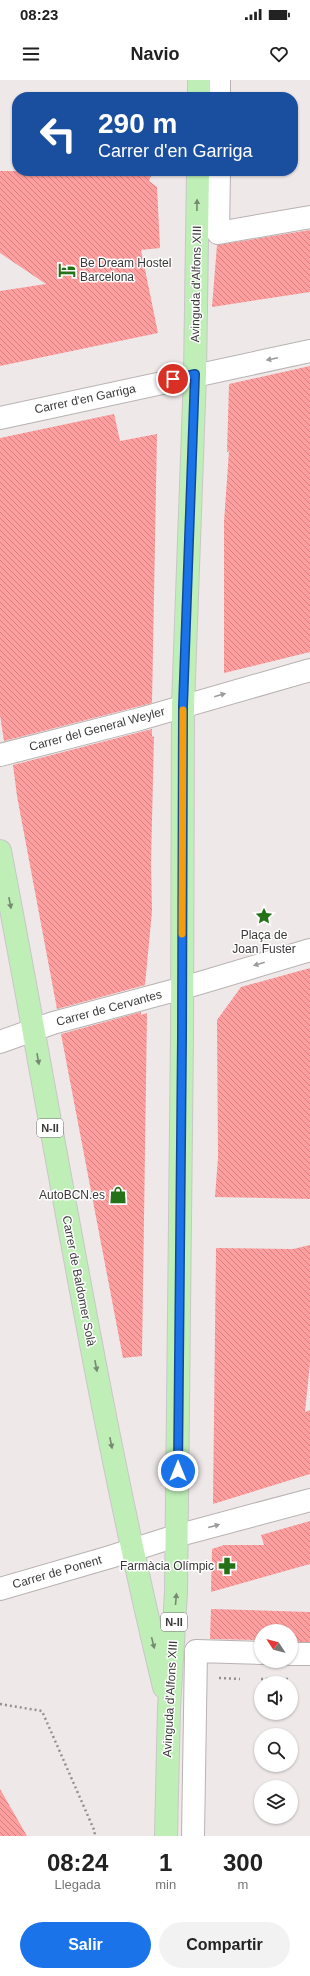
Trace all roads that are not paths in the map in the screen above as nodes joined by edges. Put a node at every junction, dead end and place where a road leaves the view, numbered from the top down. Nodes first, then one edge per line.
1 (199, 80) edge
2 (219, 80) edge
3 (199, 92) edge
4 (219, 92) edge
5 (198, 176) edge
6 (219, 176) edge
7 (310, 217) edge
8 (310, 351) edge
9 (195, 374) junction
10 (0, 418) edge
11 (310, 670) edge
12 (183, 706) junction
13 (0, 755) edge
14 (0, 851) edge
15 (310, 950) edge
16 (183, 988) junction
17 (33, 1031) junction
18 (0, 1042) edge
19 (310, 1500) edge
20 (125, 1512) junction
21 (168, 1538) junction
22 (132, 1550) junction
23 (0, 1589) edge
24 (254, 1653) edge
25 (298, 1654) edge
26 (310, 1654) edge
27 (169, 1708) junction
28 (166, 1836) edge
29 (193, 1836) edge

1 - 3 main road
2 - 4 street
9 -> 5 main road, Avinguda d'Alfons XIII / N-II
6 - 7 street
8 -> 9 street, Carrer d'en Garriga
9 - 10 street, Carrer d'en Garriga
9 - 12 main road, Avinguda d'Alfons XIII / N-II
12 -> 11 street, Carrer del General Weyler
12 - 13 street, Carrer del General Weyler
12 - 16 main road, Avinguda d'Alfons XIII / N-II
14 -> 17 main road, Carrer de Baldomer Solà / N-II
15 -> 16 street, Carrer de Cervantes
16 - 17 street, Carrer de Cervantes
16 - 21 main road, Avinguda d'Alfons XIII / N-II
17 - 18 street, Carrer de Cervantes
17 -> 20 main road, Carrer de Baldomer Solà / N-II
21 -> 19 street, Carrer de Ponent
20 - 21 street
20 - 22 main road, Carrer de Baldomer Solà / N-II
21 - 22 street, Carrer de Ponent
27 -> 21 main road, Avinguda d'Alfons XIII / N-II
22 - 23 street, Carrer de Ponent
22 -> 27 main road, Carrer de Baldomer Solà / N-II
24 - 29 street
25 - 26 street
27 - 28 main road, Avinguda d'Alfons XIII / N-II

